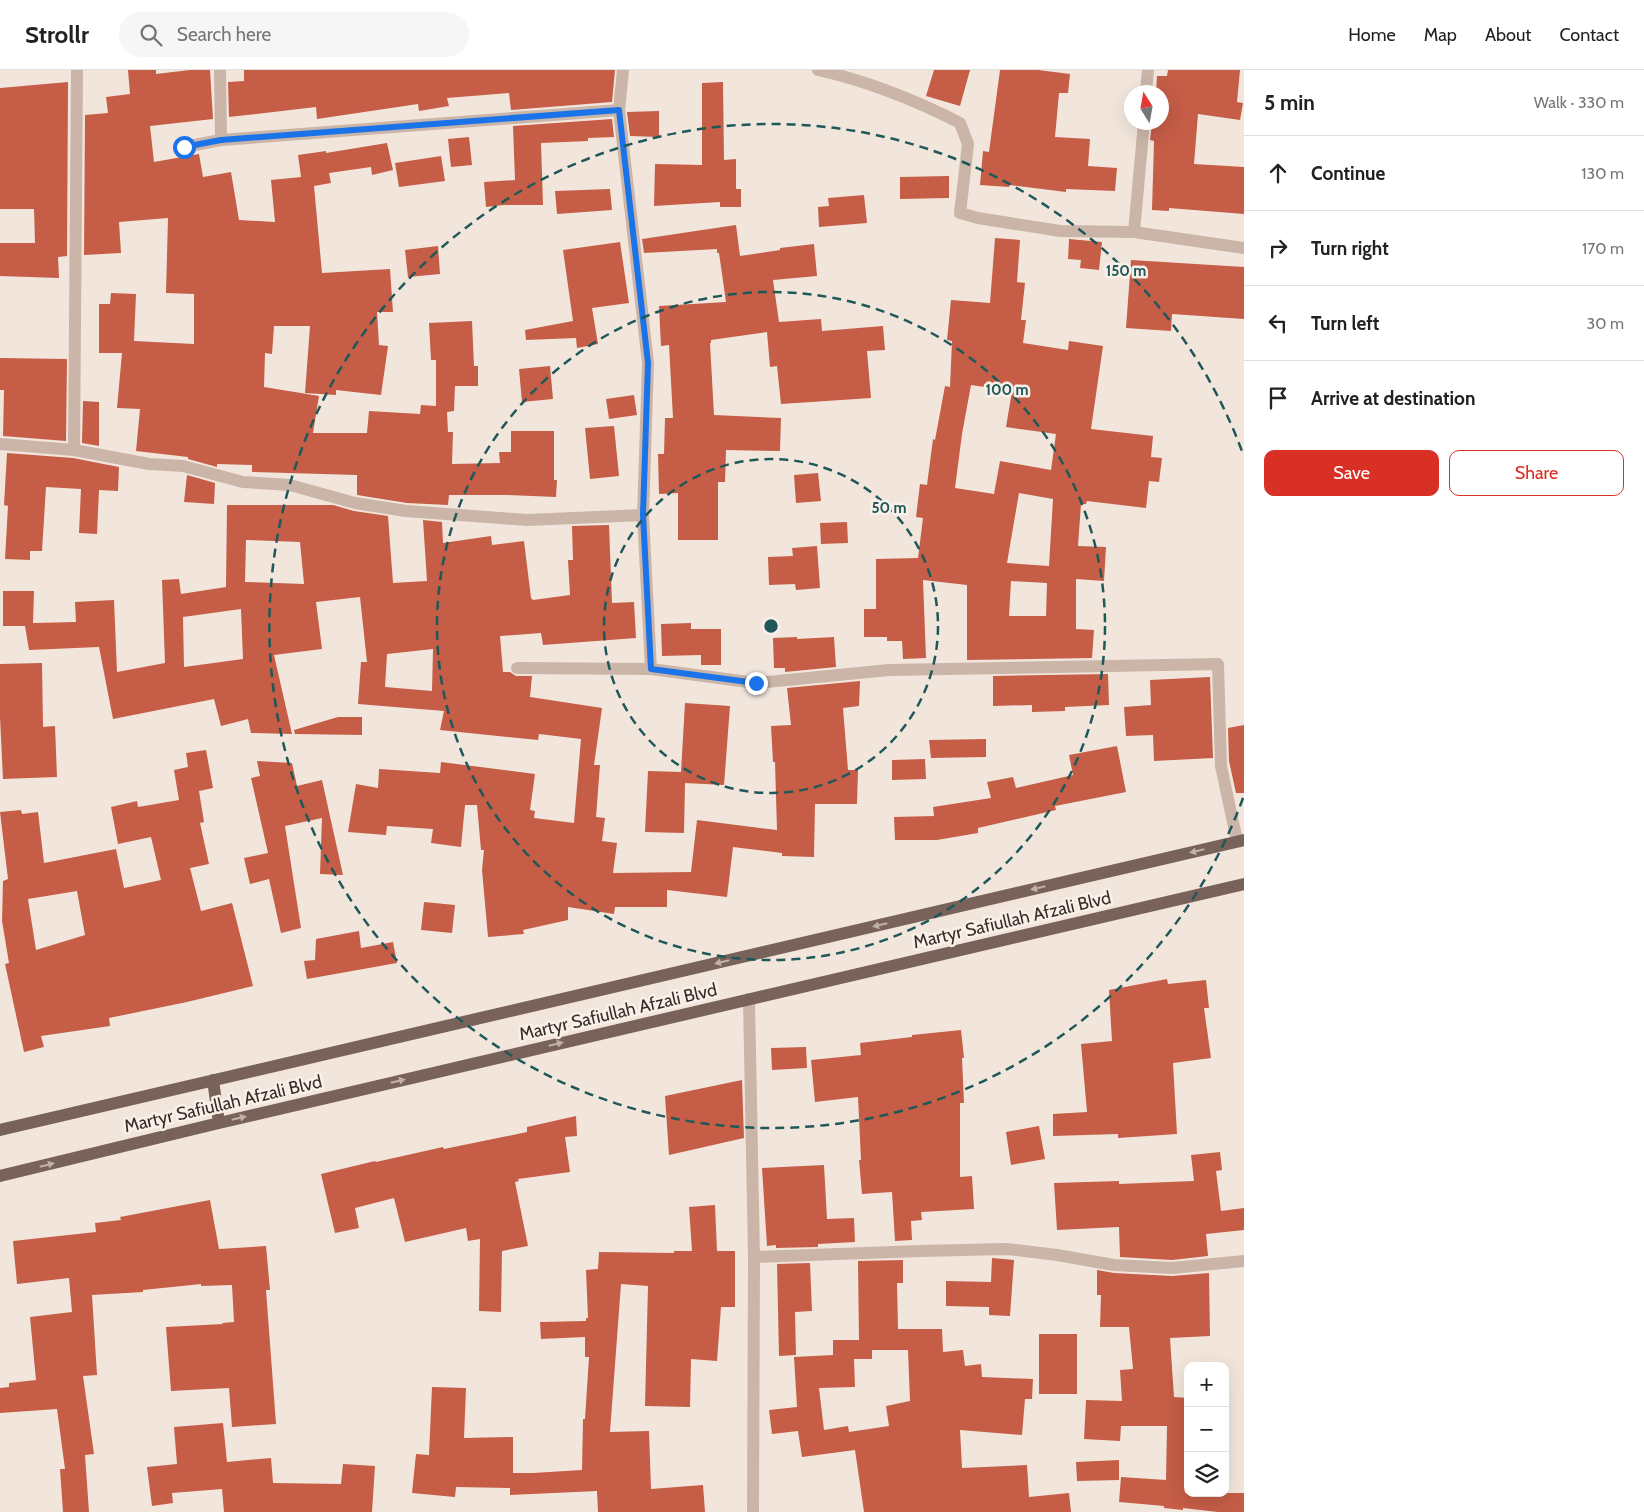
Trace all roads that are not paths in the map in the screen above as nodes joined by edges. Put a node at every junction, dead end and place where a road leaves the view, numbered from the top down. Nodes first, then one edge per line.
1 (77, 70) edge
2 (220, 70) edge
3 (624, 70) edge
4 (818, 70) edge
5 (1148, 70) edge
6 (1147, 85) edge
7 (619, 110) junction
8 (1143, 130) edge
9 (221, 140) junction
10 (184, 147) dead end
11 (1134, 232) junction
12 (1244, 248) edge
13 (0, 444) edge
14 (74, 450) junction
15 (643, 515) junction
16 (517, 668) dead end
17 (651, 669) junction
18 (1241, 840) edge
19 (1244, 884) edge
20 (750, 1000) junction
21 (213, 1080) junction
22 (219, 1123) junction
23 (0, 1130) edge
24 (0, 1176) edge
25 (754, 1257) junction
26 (1244, 1261) edge
27 (753, 1512) edge

1 - 14 street
2 - 9 street
3 - 7 street
4 - 11 street
5 - 6 street
7 - 9 street
7 - 15 street
8 - 11 street
9 - 10 street
11 - 12 street
13 - 14 street
14 - 15 street
15 - 17 street
16 - 17 street
17 - 18 street
18 -> 21 main road, Martyr Safiullah Afzali Blvd
19 - 20 main road, Martyr Safiullah Afzali Blvd
22 -> 20 main road, Martyr Safiullah Afzali Blvd
20 - 25 street
21 - 22 main road
21 - 23 main road, Martyr Safiullah Afzali Blvd
24 -> 22 main road, Martyr Safiullah Afzali Blvd
25 - 26 street
25 - 27 street

